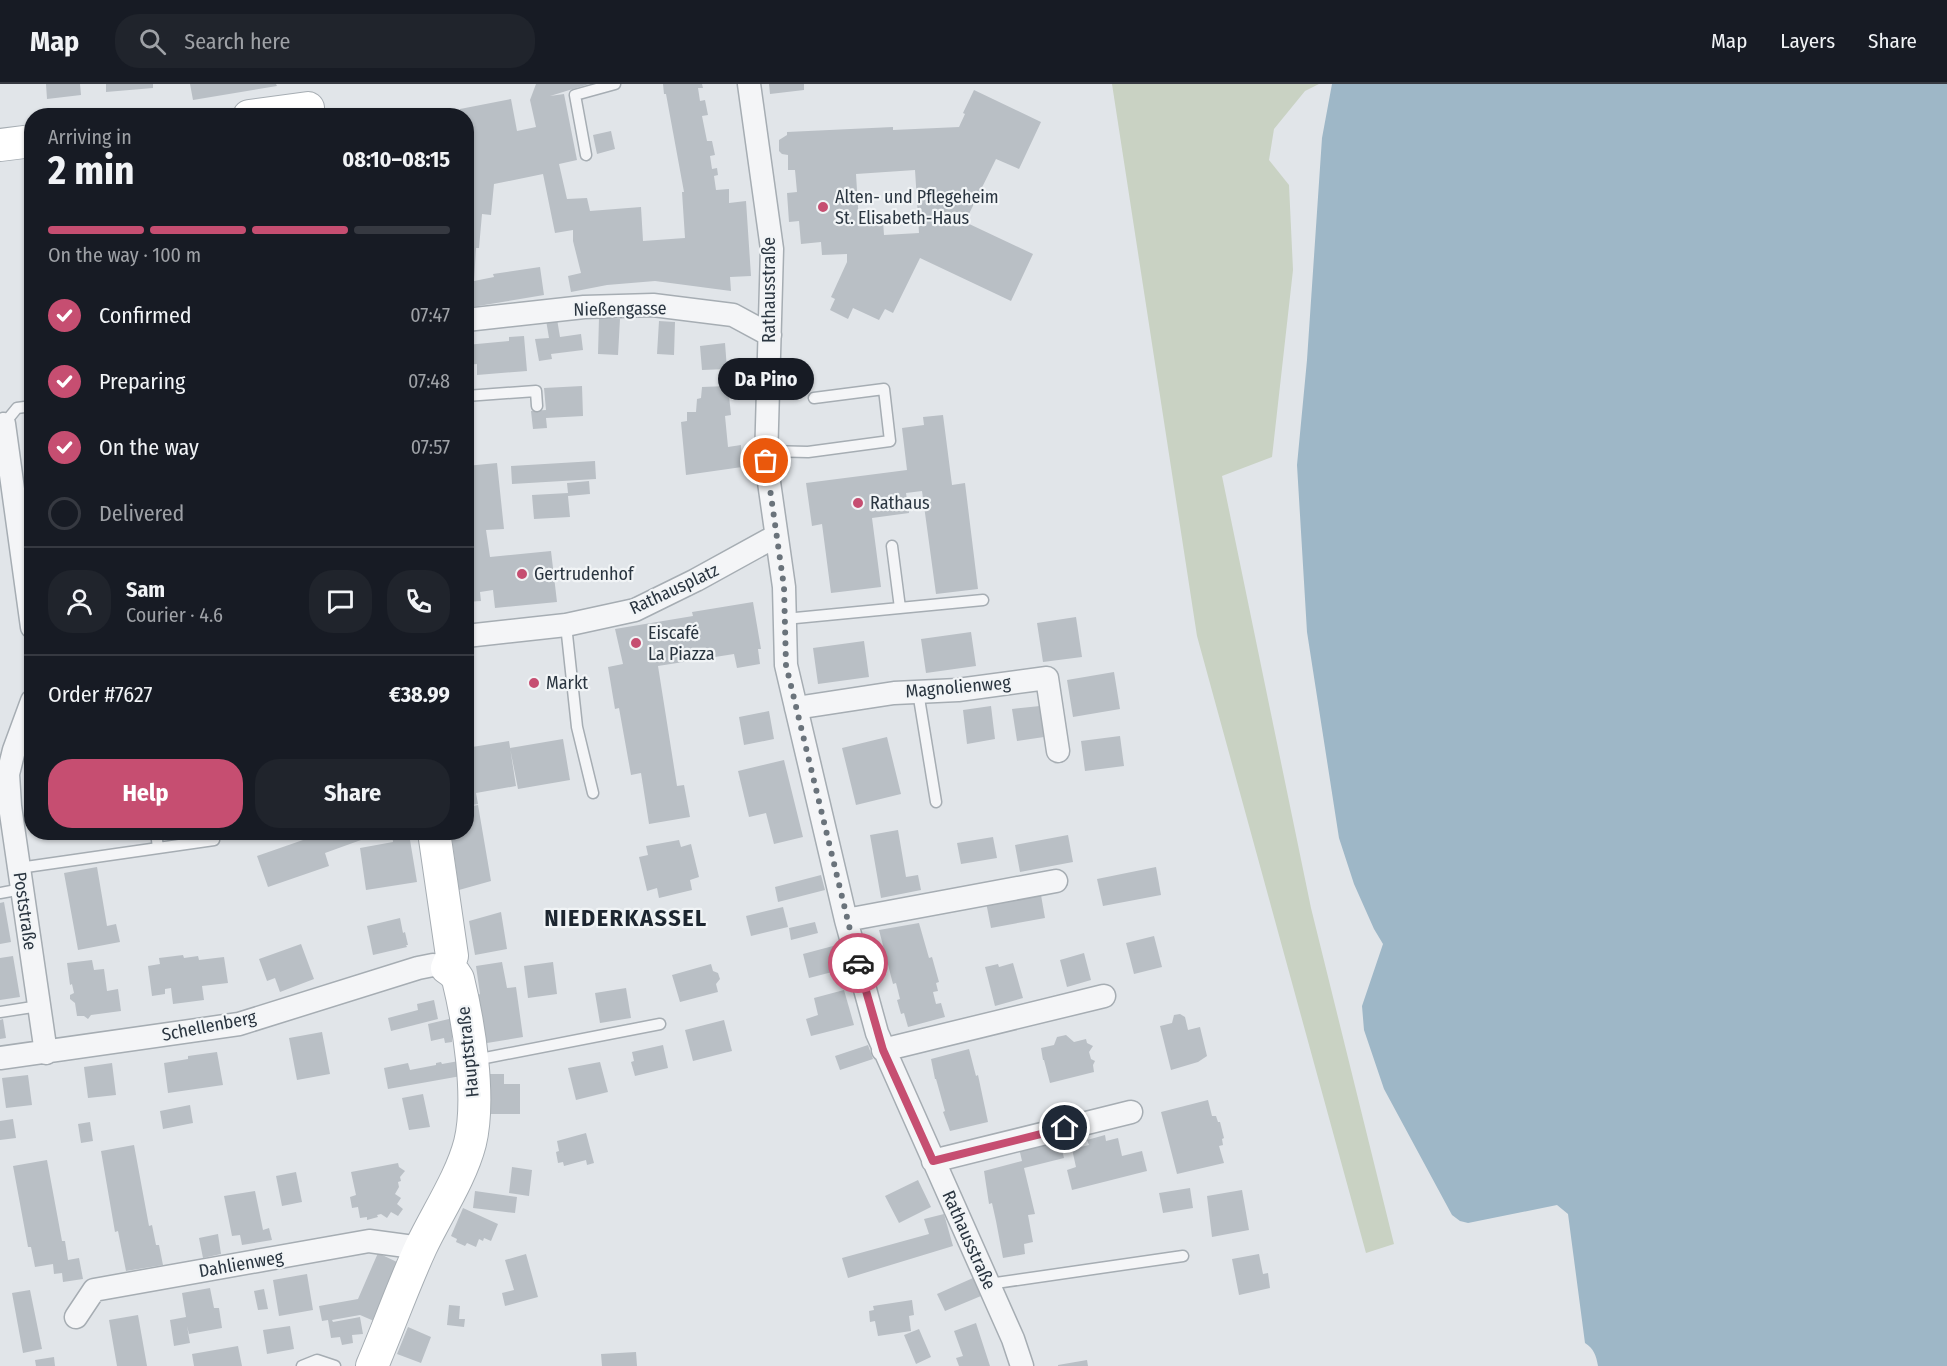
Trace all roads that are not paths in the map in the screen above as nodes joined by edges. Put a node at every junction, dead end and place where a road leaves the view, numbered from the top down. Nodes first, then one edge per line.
1 (615, 84) edge
2 (749, 84) edge
3 (307, 103) edge
4 (285, 108) edge
5 (24, 142) edge
6 (0, 145) edge
7 (586, 155) dead end
8 (474, 319) edge
9 (770, 334) junction
10 (474, 395) edge
11 (814, 398) dead end
12 (537, 406) dead end
13 (24, 407) edge
14 (4, 424) joint
15 (767, 451) junction
16 (776, 536) junction
17 (892, 546) dead end
18 (24, 569) edge
19 (983, 600) dead end
20 (900, 608) junction
21 (785, 619) junction
22 (566, 625) junction
23 (474, 635) edge
24 (918, 692) junction
25 (796, 708) junction
26 (24, 722) edge
27 (1058, 751) dead end
28 (593, 793) dead end
29 (936, 802) dead end
30 (157, 840) edge
31 (214, 840) dead end
32 (435, 840) edge
33 (158, 848) junction
34 (1056, 881) dead end
35 (14, 883) edge
36 (846, 920) junction
37 (447, 968) junction
38 (1104, 996) dead end
39 (39, 1006) junction
40 (0, 1012) edge
41 (660, 1024) dead end
42 (883, 1050) junction
43 (46, 1053) junction
44 (0, 1058) edge
45 (472, 1060) junction
46 (1131, 1112) dead end
47 (933, 1161) junction
48 (421, 1248) junction
49 (1183, 1256) dead end
50 (989, 1284) junction
51 (76, 1317) dead end
52 (303, 1366) edge
53 (334, 1366) edge
54 (372, 1366) edge
55 (1022, 1366) edge

1 - 7 lane
2 - 9 street, Rathausstraße
3 - 4 street
5 - 6 street
8 - 9 street, Nießengasse
9 - 15 street, Rathausstraße
10 - 12 lane
11 - 15 lane
13 - 14 lane
14 - 18 street
15 - 16 street, Rathausstraße
16 - 21 street, Rathausstraße
16 - 22 street, Rathausplatz
17 - 20 lane
19 - 20 lane
20 - 21 lane
21 - 25 street, Rathausstraße
22 - 23 street, Rathausplatz
22 - 28 lane
24 - 25 street, Magnolienweg
24 - 27 street, Magnolienweg
24 - 29 lane
25 - 36 street, Rathausstraße
26 - 35 street, Poststraße
30 - 33 lane
31 - 33 lane
32 - 37 street
33 - 35 lane
34 - 36 street
35 - 39 street, Poststraße
36 - 42 street, Rathausstraße
37 - 43 street, Schellenberg
37 - 45 street, Hauptstraße
38 - 42 street
39 - 40 lane
39 - 43 street, Poststraße
41 - 45 lane
42 - 47 street, Rathausstraße
43 - 44 street, Schellenberg
45 - 48 street, Hauptstraße
46 - 47 street
47 - 50 street, Rathausstraße
48 - 51 street, Dahlienweg
48 - 54 street, Hauptstraße
49 - 50 lane
50 - 55 street, Rathausstraße
52 - 53 lane

